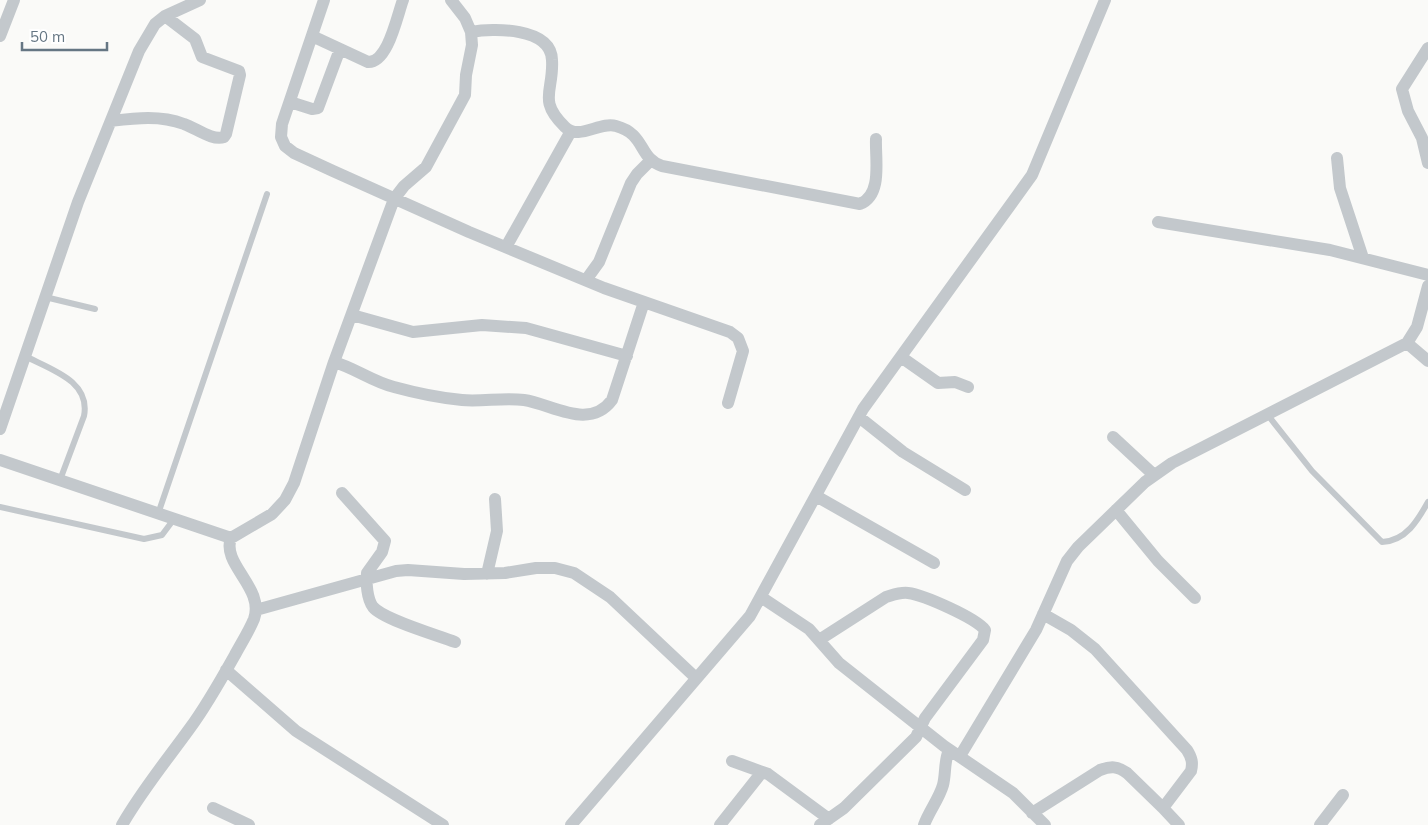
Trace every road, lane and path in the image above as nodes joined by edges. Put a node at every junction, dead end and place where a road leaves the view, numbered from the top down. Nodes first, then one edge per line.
1 (14, 0) edge
2 (200, 0) edge
3 (324, 0) edge
4 (403, 0) edge
5 (451, 0) edge
6 (1106, 0) edge
7 (165, 16) junction
8 (471, 32) junction
9 (0, 36) edge
10 (312, 36) junction
11 (1428, 48) edge
12 (340, 49) junction
13 (290, 102) junction
14 (111, 120) junction
15 (1415, 124) junction
16 (1428, 126) edge
17 (571, 131) junction
18 (876, 139) dead end
19 (1337, 158) dead end
20 (650, 161) junction
21 (1428, 163) edge
22 (268, 194) dead end
23 (394, 199) junction
24 (1158, 222) dead end
25 (506, 247) junction
26 (1363, 258) junction
27 (1428, 275) edge
28 (586, 280) junction
29 (1428, 286) edge
30 (44, 296) junction
31 (644, 302) junction
32 (95, 309) dead end
33 (352, 315) junction
34 (1407, 343) junction
35 (23, 355) junction
36 (627, 356) junction
37 (901, 356) junction
38 (1428, 361) edge
39 (334, 362) junction
40 (968, 387) dead end
41 (728, 403) dead end
42 (1267, 414) junction
43 (859, 417) junction
44 (0, 429) edge
45 (1113, 437) dead end
46 (0, 460) edge
47 (1154, 474) junction
48 (60, 480) junction
49 (965, 490) dead end
50 (342, 493) dead end
51 (816, 496) junction
52 (495, 499) dead end
53 (1428, 502) edge
54 (0, 507) edge
55 (1116, 510) junction
56 (158, 514) junction
57 (174, 519) junction
58 (231, 538) junction
59 (934, 563) dead end
60 (487, 574) junction
61 (367, 578) junction
62 (761, 597) junction
63 (1195, 598) dead end
64 (256, 610) junction
65 (1043, 614) junction
66 (819, 640) junction
67 (455, 642) dead end
68 (226, 670) junction
69 (696, 678) junction
70 (922, 728) junction
71 (954, 753) junction
72 (732, 761) dead end
73 (762, 772) junction
74 (1342, 795) dead end
75 (213, 808) dead end
76 (1163, 808) junction
77 (1032, 813) junction
78 (825, 822) edge
79 (122, 825) edge
80 (249, 825) edge
81 (444, 825) edge
82 (571, 825) edge
83 (720, 825) edge
84 (924, 825) edge
85 (1045, 825) edge
86 (1179, 825) edge
87 (1320, 825) edge

1 - 9 street
2 - 7 street
3 - 10 street
4 - 12 street
5 - 8 street
6 - 37 street
7 - 14 street
7 - 14 street
8 - 17 street
8 - 23 street
10 - 12 street
10 - 13 street
11 - 15 street
12 - 13 street
13 - 23 street
14 - 30 street
15 - 16 street
15 - 21 street
17 - 20 street
17 - 25 street
18 - 20 street
19 - 26 street
20 - 28 street
22 - 56 lane
23 - 25 street
23 - 33 street
24 - 26 street
25 - 28 street
26 - 27 street
28 - 31 street
29 - 34 street
30 - 32 lane
30 - 35 street
31 - 36 street
31 - 41 street
33 - 36 street
33 - 39 street
34 - 38 street
34 - 42 street
35 - 44 street
35 - 48 lane
36 - 39 street
37 - 40 street
37 - 43 street
39 - 58 street
42 - 47 street
42 - 53 lane
43 - 49 street
43 - 51 street
45 - 47 street
46 - 48 street
47 - 55 street
48 - 56 street
50 - 61 street
51 - 59 street
51 - 62 street
52 - 60 street
54 - 57 lane
55 - 63 street
55 - 65 street
56 - 57 street
57 - 58 street
58 - 64 street
60 - 61 street
60 - 69 street
61 - 64 street
61 - 67 street
62 - 66 street
62 - 69 street
64 - 68 street
65 - 71 street
65 - 76 street
66 - 70 street
66 - 70 street
68 - 79 street
68 - 81 street
69 - 82 street
70 - 71 street
70 - 78 street
71 - 77 street
71 - 84 street
72 - 73 street
73 - 78 street
73 - 83 street
74 - 87 street
75 - 80 street
76 - 77 street
76 - 86 street
77 - 85 street

